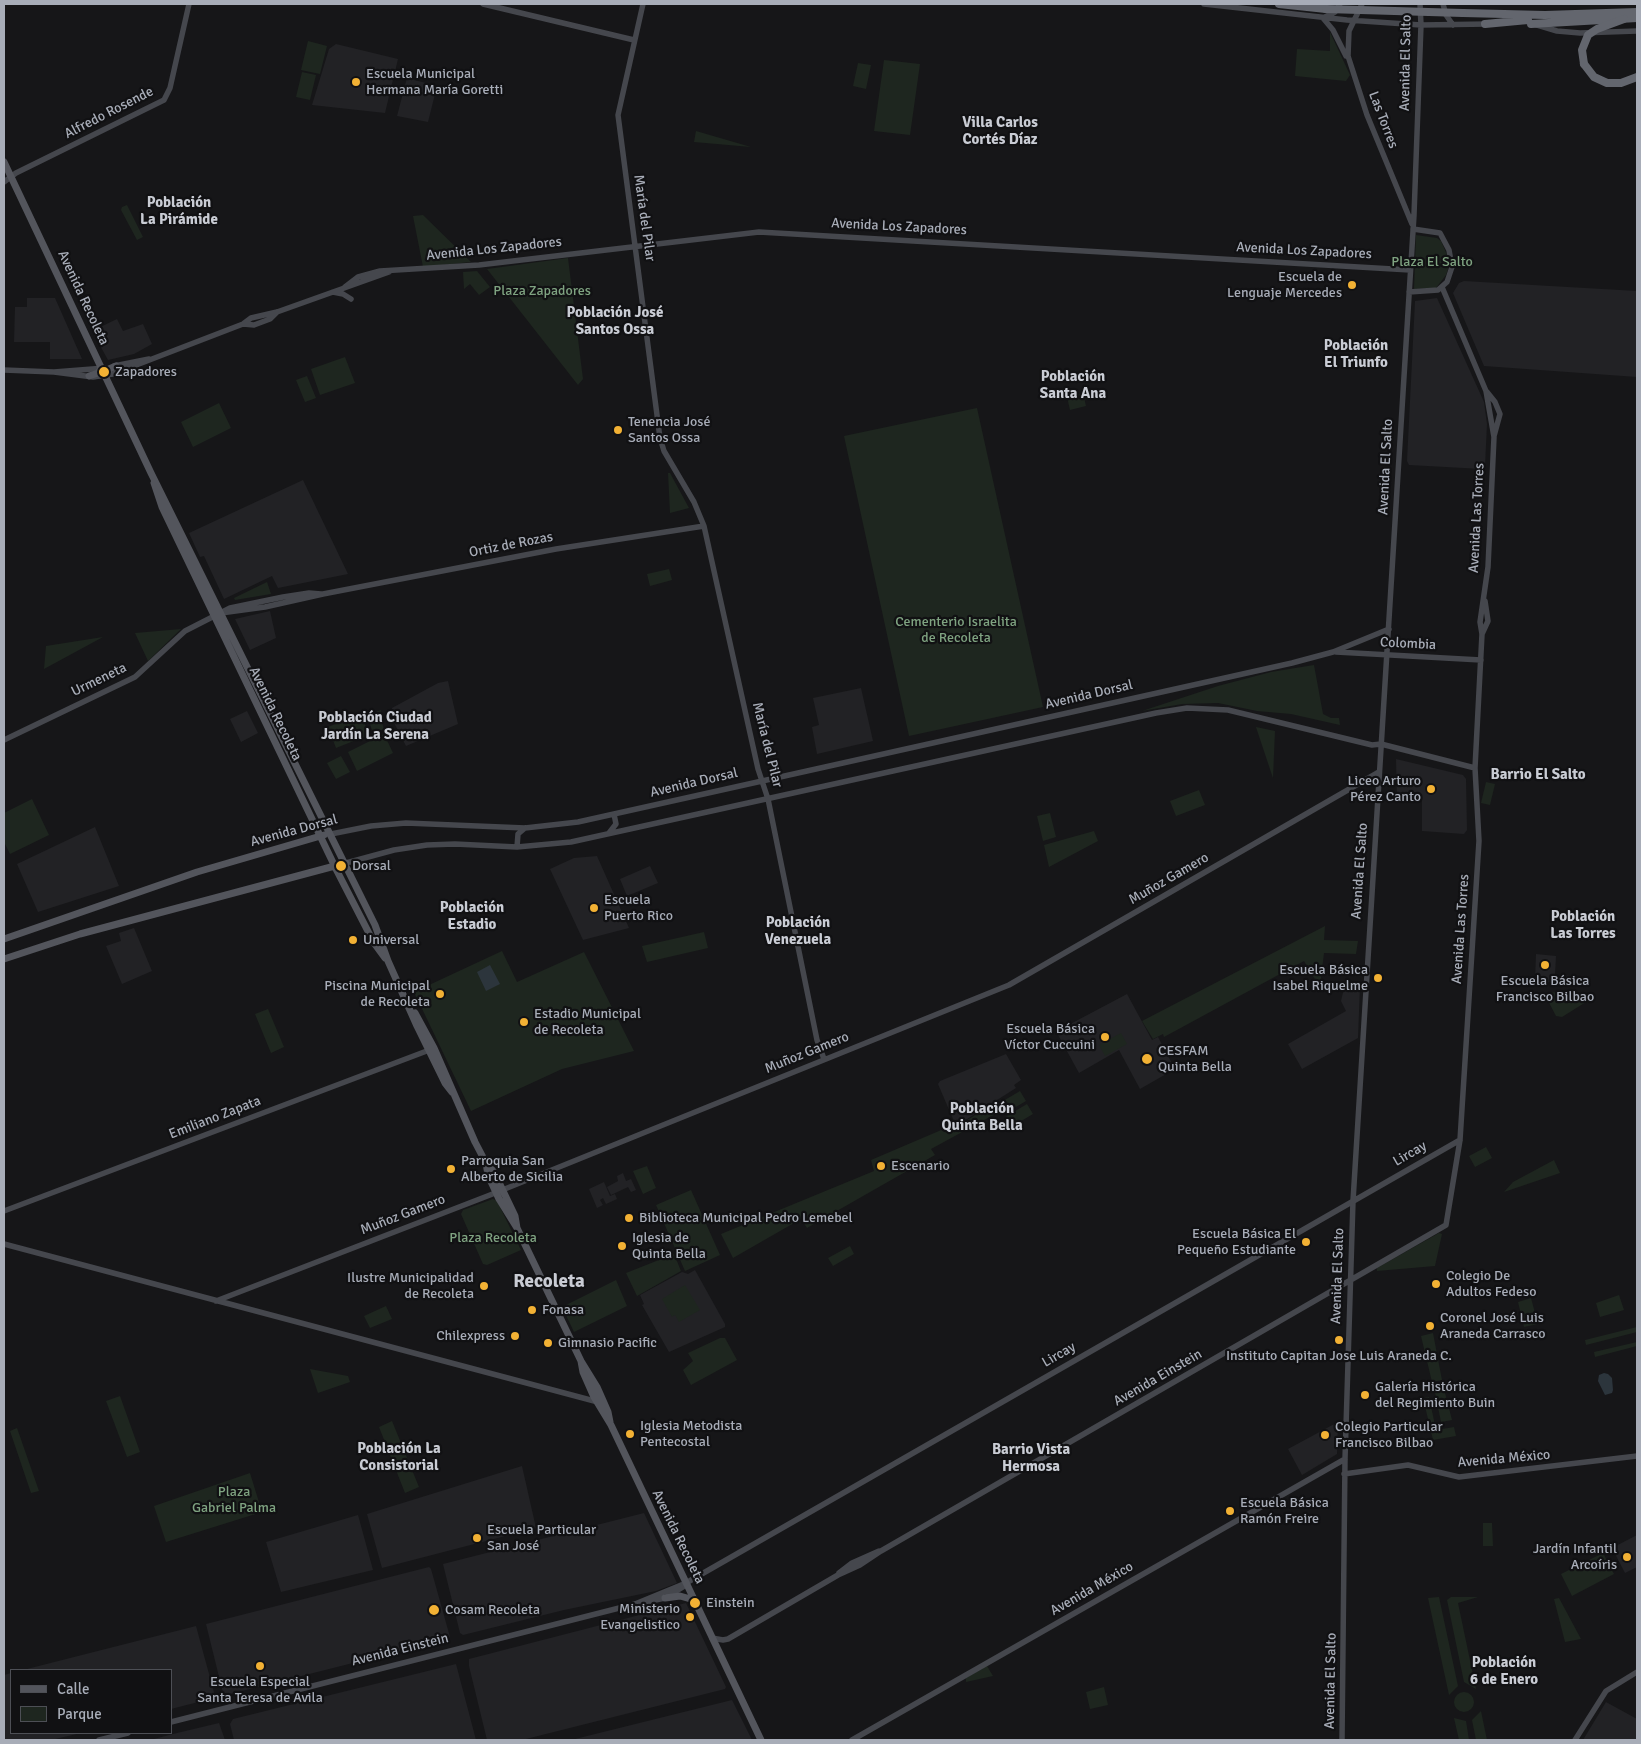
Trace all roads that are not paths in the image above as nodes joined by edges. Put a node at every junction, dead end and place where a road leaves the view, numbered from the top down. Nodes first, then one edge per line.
1 (189, 4) edge
2 (483, 4) edge
3 (643, 4) edge
4 (1204, 4) edge
5 (1279, 4) edge
6 (1340, 4) edge
7 (1362, 4) edge
8 (1420, 4) edge
9 (1443, 4) edge
10 (1637, 12) edge
11 (1590, 14) junction
12 (1323, 18) junction
13 (1637, 18) edge
14 (1624, 19) junction
15 (1353, 20) junction
16 (1368, 21) junction
17 (1486, 24) junction
18 (1531, 24) junction
19 (1421, 25) junction
20 (1453, 25) junction
21 (1637, 31) edge
22 (634, 40) junction
23 (1349, 61) junction
24 (1637, 77) edge
25 (4, 162) edge
26 (11, 176) junction
27 (4, 182) edge
28 (1413, 227) junction
29 (635, 247) junction
30 (1410, 270) junction
31 (1442, 287) junction
32 (1409, 292) junction
33 (328, 293) junction
34 (351, 300) dead end
35 (151, 359) junction
36 (116, 366) joint
37 (4, 370) edge
38 (54, 372) junction
39 (104, 372) junction
40 (89, 376) joint
41 (1486, 391) junction
42 (1494, 437) junction
43 (151, 473) junction
44 (704, 526) junction
45 (221, 613) junction
46 (214, 616) junction
47 (1389, 629) junction
48 (1333, 652) junction
49 (1388, 655) junction
50 (1481, 660) junction
51 (242, 674) junction
52 (253, 678) junction
53 (4, 740) edge
54 (1381, 744) junction
55 (1476, 768) junction
56 (1379, 772) junction
57 (761, 781) junction
58 (768, 799) junction
59 (614, 814) junction
60 (525, 828) junction
61 (331, 834) junction
62 (607, 835) junction
63 (320, 836) junction
64 (517, 847) junction
65 (346, 863) junction
66 (335, 866) junction
67 (350, 895) junction
68 (363, 900) junction
69 (4, 939) edge
70 (4, 960) edge
71 (388, 961) junction
72 (431, 1049) junction
73 (824, 1060) junction
74 (1460, 1140) junction
75 (1444, 1149) junction
76 (1457, 1155) junction
77 (499, 1191) junction
78 (1353, 1201) junction
79 (4, 1211) edge
80 (1446, 1225) joint
81 (4, 1244) edge
82 (1351, 1282) junction
83 (216, 1301) junction
84 (581, 1360) junction
85 (596, 1401) junction
86 (605, 1404) junction
87 (611, 1425) junction
88 (1637, 1456) edge
89 (1345, 1459) junction
90 (1344, 1474) junction
91 (686, 1584) junction
92 (665, 1598) junction
93 (694, 1600) junction
94 (635, 1604) junction
95 (712, 1638) junction
96 (728, 1639) junction
97 (719, 1653) junction
98 (1637, 1672) edge
99 (172, 1722) edge
100 (124, 1734) edge
101 (99, 1740) edge
102 (761, 1740) edge
103 (852, 1740) edge
104 (1342, 1740) edge
105 (1575, 1740) edge

1 - 26 main road, Alfredo Rosende
2 - 22 main road
3 - 22 main road, María del Pilar
4 - 12 main road
5 - 11 highway, bridge
6 - 12 main road
7 - 15 main road
7 - 16 main road
8 - 19 main road, Avenida El Salto
9 - 20 main road
10 - 11 highway
11 - 17 highway
12 - 15 main road
12 - 23 main road
13 - 14 highway
14 - 18 highway
14 - 24 highway, bridge
15 - 16 main road
15 - 23 main road, Las Torres
16 - 19 main road
17 - 18 main road
17 - 20 main road
18 - 21 main road
19 - 20 main road
19 - 28 main road, Avenida El Salto
22 - 29 main road, María del Pilar
23 - 28 main road, Las Torres
25 - 26 main road, Avenida Recoleta
26 - 27 main road, Alfredo Rosende
26 - 39 main road, Avenida Recoleta
28 - 30 main road, Avenida El Salto
28 - 31 main road
29 - 30 main road, Avenida Los Zapadores
29 - 33 main road, Avenida Los Zapadores
29 - 44 main road, María del Pilar
30 - 32 main road, Avenida El Salto
31 - 32 main road
31 - 41 main road, Avenida Las Torres
32 - 47 main road, Avenida El Salto
33 - 34 main road
33 - 35 main road, Avenida Los Zapadores
35 - 36 main road, Avenida Los Zapadores
35 - 39 main road, Avenida Los Zapadores
36 - 39 main road
37 - 38 main road, Avenida Los Zapadores
38 - 39 main road, Avenida Los Zapadores
38 - 40 main road, Avenida Los Zapadores
39 - 40 main road
39 - 43 main road, Avenida Recoleta
41 - 42 main road, Avenida Las Torres
41 - 42 main road, Avenida Las Torres
42 - 50 main road, Avenida Las Torres
43 - 45 main road, Avenida Recoleta
43 - 46 main road, Avenida Recoleta
44 - 45 main road, Ortiz de Rozas
44 - 57 main road, María del Pilar
45 - 46 main road, Urmeneta
45 - 52 main road, Avenida Recoleta
46 - 51 main road, Avenida Recoleta
46 - 53 main road, Urmeneta
47 - 48 main road, Avenida Dorsal
47 - 49 main road, Avenida El Salto
48 - 49 main road, Colombia
48 - 57 main road, Avenida Dorsal
49 - 50 main road, Colombia
49 - 54 main road, Avenida El Salto
50 - 55 main road, Avenida Las Torres
51 - 52 main road
51 - 63 main road, Avenida Recoleta
52 - 61 main road, Avenida Recoleta
54 - 55 main road
54 - 56 main road, Avenida El Salto
54 - 58 main road
55 - 74 main road, Avenida Las Torres
56 - 73 main road, Muñoz Gamero
56 - 78 main road, Avenida El Salto
57 - 58 main road, María del Pilar
57 - 59 main road, Avenida Dorsal
58 - 62 main road
58 - 73 main road, María del Pilar
59 - 60 main road, Avenida Dorsal
59 - 62 main road
60 - 61 main road, Avenida Dorsal
60 - 64 main road
61 - 63 main road, Avenida Dorsal
61 - 65 main road, Avenida Recoleta
62 - 64 main road
63 - 66 main road, Avenida Recoleta
63 - 69 main road, Avenida Dorsal
64 - 65 main road
65 - 66 main road
65 - 68 main road, Avenida Recoleta
66 - 67 main road, Avenida Recoleta
66 - 70 main road
67 - 68 main road
67 - 71 main road, Avenida Recoleta
68 - 71 main road, Avenida Recoleta
71 - 72 main road, Avenida Recoleta
72 - 77 main road, Avenida Recoleta
72 - 79 main road, Emiliano Zapata
73 - 77 main road, Muñoz Gamero
74 - 75 main road, Lircay
74 - 76 main road, Avenida Las Torres
75 - 76 main road, Lircay
75 - 78 main road, Lircay
76 - 80 main road, Avenida Las Torres
77 - 83 main road, Muñoz Gamero
77 - 84 main road, Avenida Recoleta
78 - 82 main road, Avenida El Salto
78 - 91 main road, Lircay
80 - 82 main road, Avenida Einstein
81 - 83 main road
82 - 89 main road, Avenida El Salto
82 - 96 main road, Avenida Einstein
83 - 85 main road
84 - 85 main road, Avenida Recoleta
84 - 86 main road, Avenida Recoleta
85 - 86 main road
85 - 87 main road, Avenida Recoleta
86 - 87 main road, Avenida Recoleta
87 - 91 main road, Avenida Recoleta
88 - 90 main road, Avenida México
89 - 90 main road, Avenida El Salto
89 - 103 main road, Avenida México
90 - 104 main road, Avenida El Salto
91 - 92 main road, Avenida Einstein
91 - 93 main road, Avenida Recoleta
91 - 94 main road, Avenida Einstein
92 - 93 main road
92 - 94 main road, Avenida Einstein
93 - 95 main road, Avenida Recoleta
94 - 99 main road, Avenida Einstein
95 - 96 main road
95 - 97 main road, Avenida Recoleta
96 - 97 main road, Avenida Einstein
97 - 102 main road, Avenida Recoleta
98 - 105 main road
100 - 101 main road

